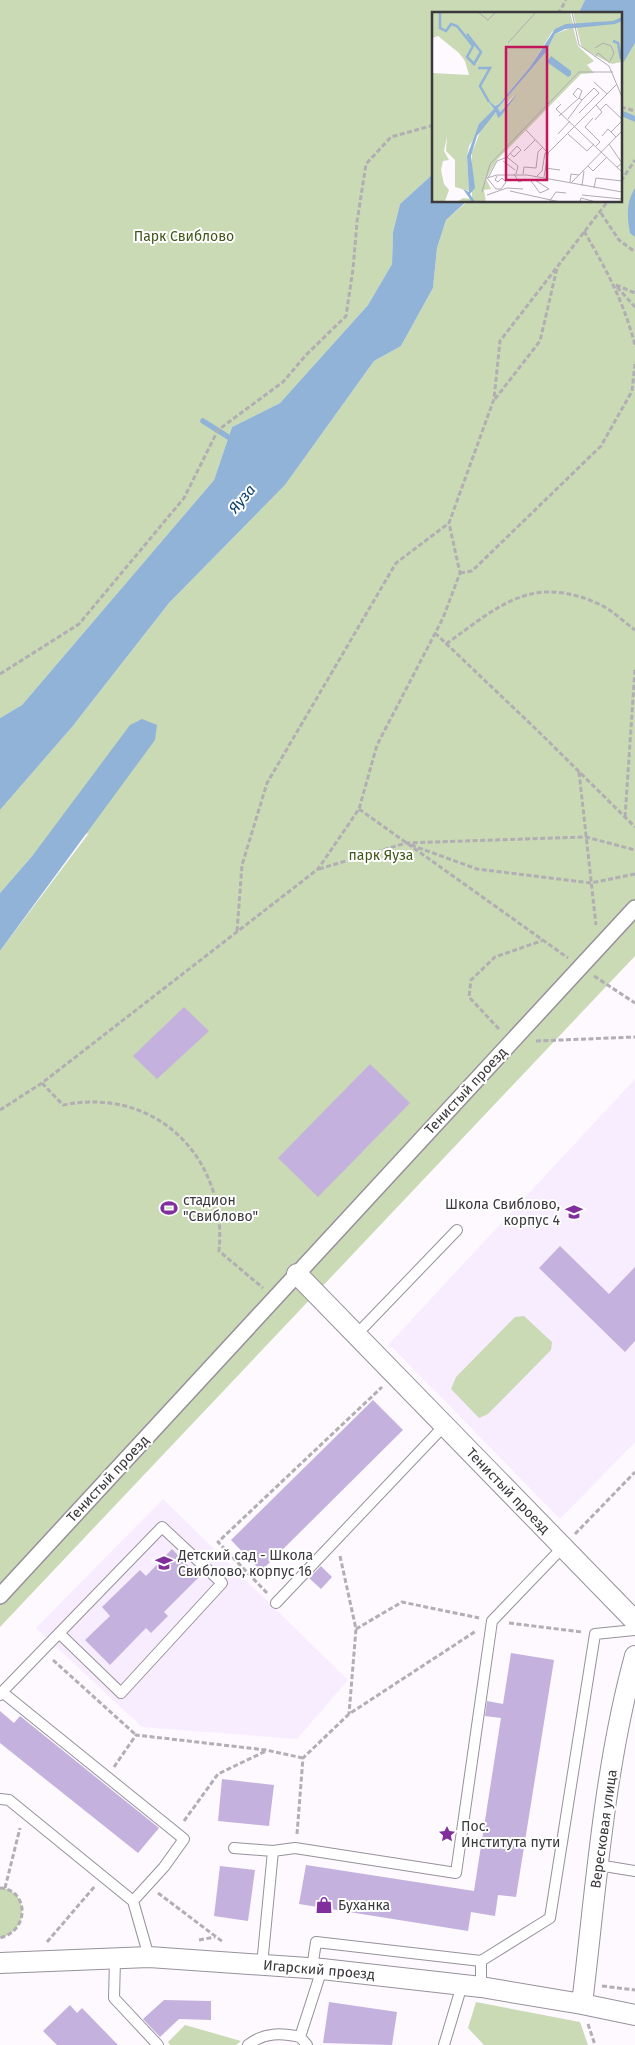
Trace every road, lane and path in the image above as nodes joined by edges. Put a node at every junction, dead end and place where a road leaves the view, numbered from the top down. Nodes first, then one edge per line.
1 (566, 0) edge
2 (559, 12) edge
3 (622, 107) edge
4 (635, 111) edge
5 (432, 126) edge
6 (635, 160) edge
7 (622, 180) edge
8 (607, 202) edge
9 (601, 212) junction
10 (584, 230) junction
11 (635, 252) edge
12 (558, 266) junction
13 (615, 285) junction
14 (635, 293) edge
15 (635, 307) edge
16 (635, 345) edge
17 (635, 364) edge
18 (494, 399) junction
19 (449, 523) junction
20 (460, 573) junction
21 (635, 630) edge
22 (434, 633) junction
23 (446, 644) junction
24 (635, 669) edge
25 (0, 674) edge
26 (579, 772) junction
27 (359, 809) junction
28 (625, 817) junction
29 (635, 827) edge
30 (586, 837) junction
31 (406, 843) junction
32 (635, 850) edge
33 (318, 869) junction
34 (635, 874) edge
35 (591, 883) junction
36 (635, 908) edge
37 (237, 932) junction
38 (544, 940) junction
39 (598, 948) junction
40 (581, 967) junction
41 (635, 1003) edge
42 (635, 1037) edge
43 (512, 1042) junction
44 (42, 1083) junction
45 (0, 1110) edge
46 (457, 1230) dead end
47 (297, 1274) junction
48 (262, 1288) dead end
49 (356, 1335) junction
50 (394, 1375) junction
51 (444, 1426) junction
52 (635, 1472) edge
53 (336, 1541) junction
54 (563, 1547) junction
55 (0, 1596) edge
56 (276, 1603) joint
57 (492, 1621) junction
58 (635, 1621) edge
59 (356, 1629) junction
60 (635, 1630) edge
61 (60, 1634) junction
62 (595, 1634) junction
63 (43, 1650) junction
64 (635, 1656) edge
65 (1, 1694) edge
66 (628, 1707) edge
67 (349, 1714) junction
68 (136, 1735) junction
69 (266, 1750) junction
70 (303, 1758) junction
71 (107, 1777) junction
72 (0, 1799) edge
73 (24, 1812) junction
74 (176, 1832) junction
75 (234, 1848) dead end
76 (295, 1848) junction
77 (273, 1851) junction
78 (598, 1865) junction
79 (635, 1871) edge
80 (104, 1877) junction
81 (148, 1885) junction
82 (0, 1888) edge
83 (5, 1888) junction
84 (133, 1901) junction
85 (215, 1936) junction
86 (0, 1938) edge
87 (197, 1940) dead end
88 (52, 1946) dead end
89 (149, 1958) junction
90 (115, 1959) junction
91 (481, 1961) junction
92 (0, 1962) edge
93 (256, 1964) junction
94 (317, 1968) junction
95 (471, 1986) junction
96 (582, 2004) junction
97 (635, 2015) edge
98 (304, 2041) edge
99 (158, 2045) edge
100 (248, 2045) edge
101 (444, 2045) edge

1 - 2 path
3 - 4 path
5 - 25 path
6 - 7 path
8 - 9 path
9 - 10 path
9 - 11 path
10 - 12 path
10 - 13 path
12 - 18 path
12 - 18 path
13 - 14 path
13 - 15 path
13 - 16 path
17 - 20 path
18 - 19 path
19 - 20 path
19 - 37 path
20 - 22 path
21 - 23 path
22 - 23 path
22 - 27 path
23 - 26 path
24 - 28 path
26 - 28 path
26 - 30 path
27 - 31 path
27 - 33 path
28 - 29 path
30 - 31 path
30 - 32 path
30 - 35 path
31 - 33 path
31 - 35 path
31 - 38 path
33 - 37 path
34 - 35 path
35 - 39 path
36 - 39 street, Тенистый проезд
37 - 44 path
38 - 40 path
38 - 43 path
39 - 40 street, Тенистый проезд
40 - 41 path
40 - 43 street, Тенистый проезд
42 - 43 path
43 - 47 street, Тенистый проезд
44 - 45 path
44 - 48 path
46 - 49 lane
47 - 49 street, Тенистый проезд
47 - 55 street, Тенистый проезд
49 - 50 street, Тенистый проезд
50 - 51 street, Тенистый проезд
50 - 56 path
51 - 53 lane
51 - 54 street, Тенистый проезд
52 - 54 path
53 - 56 lane
53 - 59 path
54 - 57 lane
54 - 58 street, Тенистый проезд
57 - 59 path
57 - 62 path
57 - 67 path
57 - 76 lane
59 - 67 path
60 - 62 lane
61 - 61 lane
61 - 63 lane
62 - 91 lane
63 - 65 lane
63 - 68 path
64 - 66 street, Вересковая улица
65 - 71 lane
66 - 78 street, Вересковая улица
67 - 70 path
68 - 69 path
68 - 71 path
69 - 70 path
69 - 74 path
70 - 76 path
71 - 74 lane
72 - 73 lane
73 - 80 lane
73 - 83 path
74 - 81 lane
75 - 77 lane
76 - 77 lane
77 - 93 lane
78 - 79 lane
78 - 96 street, Вересковая улица
80 - 84 lane
80 - 88 path
81 - 84 lane
81 - 85 path
82 - 83 path
83 - 86 path
84 - 89 lane
85 - 87 path
85 - 93 path
89 - 90 street, Игарский проезд
89 - 93 street, Игарский проезд
90 - 92 street, Игарский проезд
90 - 99 lane
91 - 94 lane
91 - 95 lane
93 - 94 street, Игарский проезд
94 - 95 street, Игарский проезд
94 - 98 lane
95 - 96 street, Игарский проезд
95 - 101 lane
96 - 97 street, Игарский проезд
98 - 100 lane

